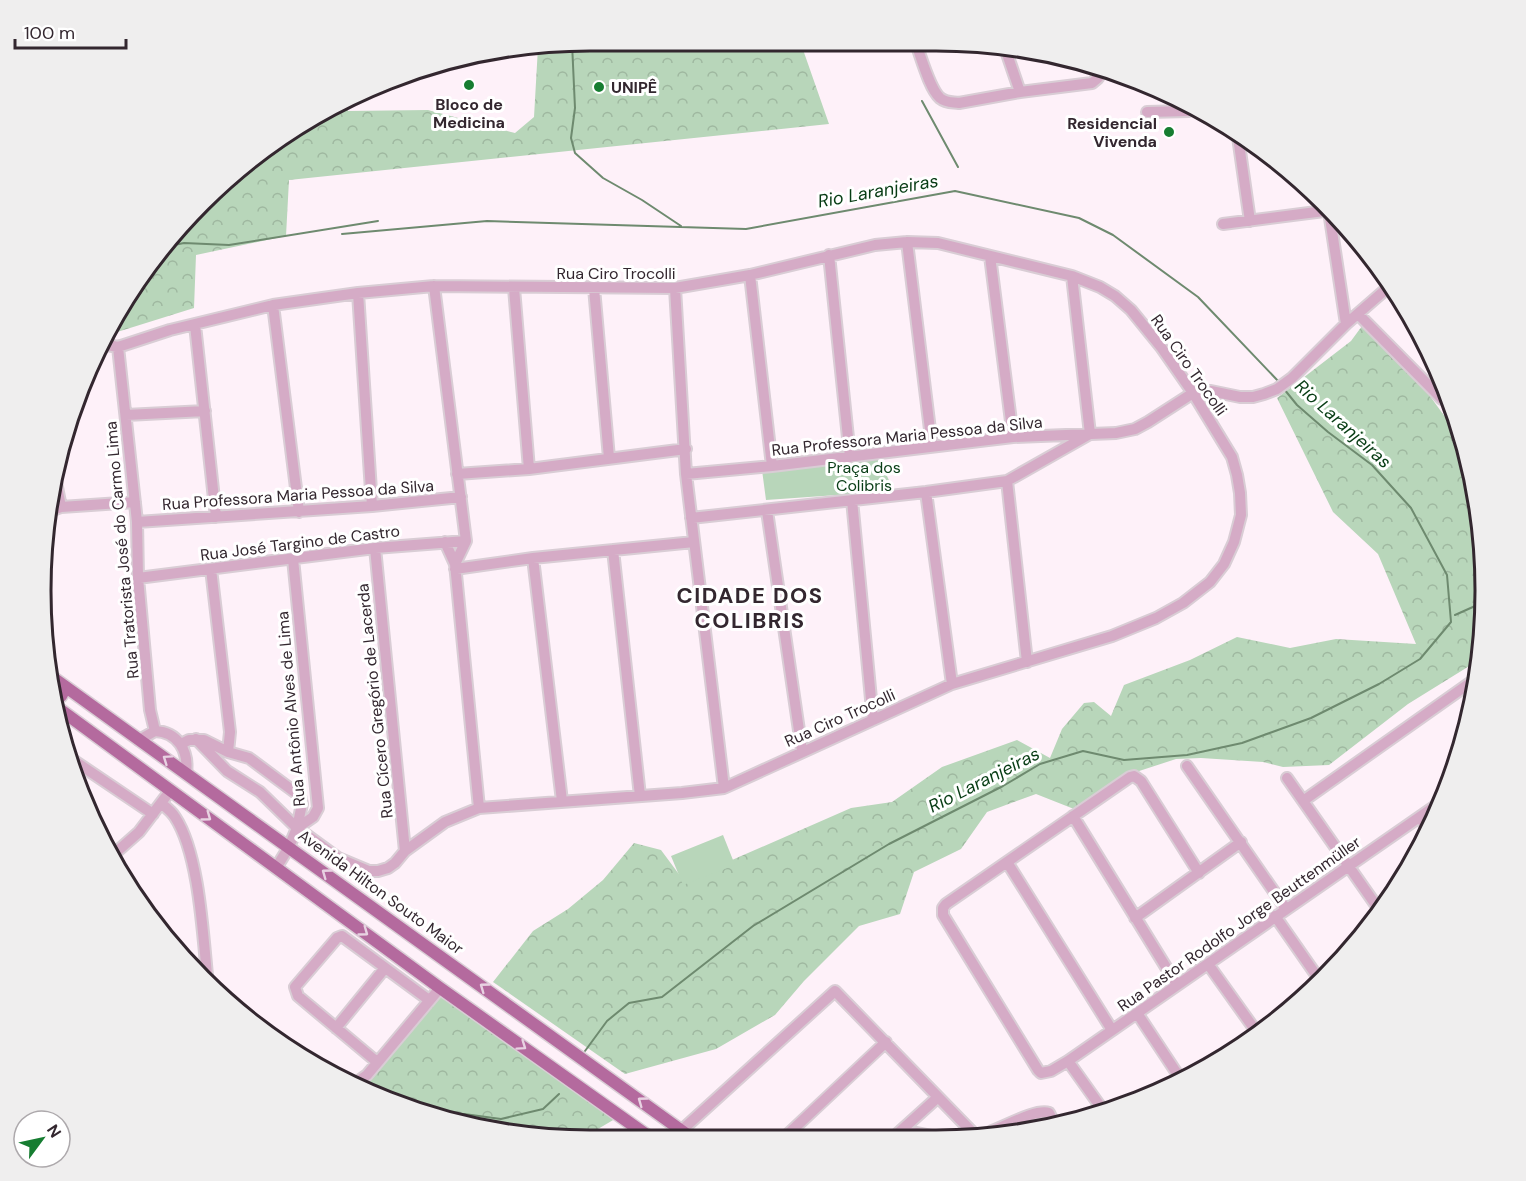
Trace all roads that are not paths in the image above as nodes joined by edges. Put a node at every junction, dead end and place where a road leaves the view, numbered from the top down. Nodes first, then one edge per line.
1 (919, 51) edge
2 (1008, 56) edge
3 (1097, 76) edge
4 (1020, 92) junction
5 (1182, 111) edge
6 (1147, 112) dead end
7 (1239, 145) edge
8 (1319, 212) edge
9 (1250, 221) junction
10 (1223, 224) dead end
11 (1331, 224) edge
12 (907, 242) junction
13 (829, 255) junction
14 (990, 256) junction
15 (750, 275) junction
16 (1072, 276) junction
17 (434, 286) junction
18 (514, 288) junction
19 (594, 288) junction
20 (675, 288) junction
21 (1384, 291) edge
22 (358, 293) junction
23 (273, 305) junction
24 (1359, 314) junction
25 (1347, 324) junction
26 (195, 325) junction
27 (110, 346) edge
28 (118, 347) junction
29 (1193, 393) junction
30 (1438, 395) edge
31 (204, 411) junction
32 (126, 415) junction
33 (1090, 434) junction
34 (1013, 437) junction
35 (932, 446) junction
36 (686, 449) junction
37 (850, 457) junction
38 (609, 458) junction
39 (772, 466) junction
40 (529, 469) junction
41 (457, 474) junction
42 (686, 474) junction
43 (1007, 481) junction
44 (926, 492) junction
45 (461, 497) junction
46 (852, 500) junction
47 (135, 502) junction
48 (372, 506) junction
49 (57, 508) edge
50 (767, 511) junction
51 (299, 512) junction
52 (216, 517) junction
53 (691, 518) junction
54 (137, 522) junction
55 (466, 541) junction
56 (445, 542) junction
57 (694, 542) junction
58 (375, 548) junction
59 (613, 550) junction
60 (534, 558) junction
61 (293, 559) junction
62 (455, 567) junction
63 (211, 569) junction
64 (138, 578) junction
65 (1027, 663) junction
66 (59, 682) edge
67 (952, 684) junction
68 (1467, 685) edge
69 (66, 687) junction
70 (61, 696) edge
71 (99, 711) junction
72 (65, 713) edge
73 (73, 719) junction
74 (873, 720) junction
75 (154, 731) junction
76 (196, 739) junction
77 (139, 740) junction
78 (181, 744) junction
79 (228, 752) junction
80 (802, 752) junction
81 (80, 764) edge
82 (1187, 766) dead end
83 (186, 773) junction
84 (1287, 778) dead end
85 (724, 788) junction
86 (170, 791) junction
87 (640, 796) junction
88 (561, 801) junction
89 (1303, 801) junction
90 (162, 804) junction
91 (479, 808) junction
92 (1427, 812) edge
93 (153, 814) junction
94 (1073, 816) junction
95 (1420, 817) junction
96 (1423, 821) edge
97 (297, 828) junction
98 (1241, 842) junction
99 (290, 847) junction
100 (118, 851) edge
101 (405, 851) junction
102 (1007, 862) junction
103 (1348, 865) junction
104 (276, 868) junction
105 (1199, 873) junction
106 (1375, 903) edge
107 (1286, 909) junction
108 (1275, 916) junction
109 (1135, 918) junction
110 (1208, 963) junction
111 (385, 968) junction
112 (206, 969) edge
113 (1315, 974) edge
114 (1177, 985) junction
115 (440, 988) junction
116 (429, 1000) junction
117 (1137, 1013) junction
118 (1253, 1027) edge
119 (336, 1028) junction
120 (1112, 1030) junction
121 (886, 1042) junction
122 (1068, 1061) junction
123 (377, 1062) junction
124 (1177, 1073) edge
125 (362, 1079) edge
126 (937, 1098) junction
127 (1099, 1104) edge
128 (1051, 1118) edge
129 (1008, 1125) edge
130 (975, 1129) edge
131 (640, 1130) edge
132 (682, 1130) edge
133 (689, 1130) edge
134 (792, 1130) edge
135 (902, 1130) edge

1 - 4 street
2 - 4 street
3 - 4 street
5 - 6 street
7 - 9 street
8 - 9 street
9 - 10 street
11 - 25 street
12 - 13 street, Rua Ciro Trocolli
12 - 14 street, Rua Ciro Trocolli
12 - 35 street
13 - 15 street, Rua Ciro Trocolli
13 - 37 street
14 - 16 street, Rua Ciro Trocolli
14 - 34 street
15 - 20 street, Rua Ciro Trocolli
15 - 39 street
16 - 29 street, Rua Ciro Trocolli
16 - 33 street
17 - 18 street, Rua Ciro Trocolli
17 - 22 street, Rua Ciro Trocolli
17 - 41 street
18 - 19 street, Rua Ciro Trocolli
18 - 40 street
19 - 20 street, Rua Ciro Trocolli
19 - 38 street
20 - 36 street
21 - 24 street
22 - 23 street, Rua Ciro Trocolli
22 - 48 street
23 - 26 street, Rua Ciro Trocolli
23 - 51 street
24 - 25 street
24 - 30 street
25 - 29 street
26 - 28 street, Rua Ciro Trocolli
26 - 31 street
27 - 28 street, Rua Ciro Trocolli
28 - 32 street, Rua Tratorista José do Carmo Lima
29 - 33 street, Rua Professora Maria Pessoa da Silva
29 - 65 street, Rua Ciro Trocolli
31 - 32 street
31 - 52 street
32 - 47 street, Rua Tratorista José do Carmo Lima
33 - 34 street, Rua Professora Maria Pessoa da Silva
33 - 43 street
34 - 35 street, Rua Professora Maria Pessoa da Silva
35 - 37 street, Rua Professora Maria Pessoa da Silva
36 - 38 street, Rua Professora Maria Pessoa da Silva
36 - 42 street
37 - 39 street, Rua Professora Maria Pessoa da Silva
38 - 40 street, Rua Professora Maria Pessoa da Silva
39 - 42 street, Rua Professora Maria Pessoa da Silva
40 - 41 street, Rua Professora Maria Pessoa da Silva
41 - 45 street
42 - 53 street
43 - 44 street
43 - 65 street
44 - 46 street
44 - 67 street
45 - 48 street, Rua Professora Maria Pessoa da Silva
45 - 55 street
46 - 50 street
46 - 74 street
47 - 49 street
47 - 54 street, Rua Tratorista José do Carmo Lima
48 - 51 street, Rua Professora Maria Pessoa da Silva
50 - 53 street
50 - 80 street
51 - 52 street, Rua Professora Maria Pessoa da Silva
52 - 54 street, Rua Professora Maria Pessoa da Silva
53 - 57 street
54 - 64 street, Rua Tratorista José do Carmo Lima
55 - 56 street, Rua José Targino de Castro
55 - 62 street
56 - 58 street, Rua José Targino de Castro
56 - 62 street
57 - 59 street
57 - 85 street
58 - 61 street, Rua José Targino de Castro
58 - 101 street, Rua Cícero Gregório de Lacerda
59 - 60 street
59 - 87 street
60 - 62 street
60 - 88 street
61 - 63 street, Rua José Targino de Castro
61 - 97 street, Rua Antônio Alves de Lima
62 - 91 street
63 - 64 street, Rua José Targino de Castro
63 - 79 street
64 - 75 street, Rua Tratorista José do Carmo Lima
65 - 67 street, Rua Ciro Trocolli
66 - 69 main road, Avenida Hilton Souto Maior
67 - 74 street, Rua Ciro Trocolli
68 - 89 street
69 - 70 main road
69 - 71 main road, Avenida Hilton Souto Maior
71 - 73 main road
71 - 77 main road, Avenida Hilton Souto Maior
72 - 73 main road
73 - 86 main road
74 - 80 street, Rua Ciro Trocolli
75 - 77 street
75 - 78 street
76 - 78 street
76 - 79 street
76 - 97 street, Rua Ciro Trocolli
83 -> 77 main road, Avenida Hilton Souto Maior
78 - 83 street
79 - 97 street
80 - 85 street, Rua Ciro Trocolli
81 - 93 street
82 - 98 street
83 - 99 main road, Avenida Hilton Souto Maior
84 - 89 street
85 - 87 street, Rua Ciro Trocolli
86 - 90 street
86 -> 104 main road
87 - 88 street, Rua Ciro Trocolli
88 - 91 street, Rua Ciro Trocolli
89 - 103 street
90 - 93 street
90 - 112 street
91 - 101 street, Rua Ciro Trocolli
92 - 95 street, Rua Pastor Rodolfo Jorge Beuttenmüller
93 - 100 street
94 - 102 street
94 - 105 street
94 - 109 street
95 - 96 street
95 - 103 street, Rua Pastor Rodolfo Jorge Beuttenmüller
97 - 99 street, Rua Antônio Alves de Lima
97 - 101 street, Rua Ciro Trocolli
98 - 105 street
98 - 107 street
99 - 104 street, Rua Antônio Alves de Lima
132 -> 99 main road, Avenida Hilton Souto Maior
102 - 120 street
102 - 122 street, Rua Pastor Rodolfo Jorge Beuttenmüller
103 - 106 street
103 - 107 street, Rua Pastor Rodolfo Jorge Beuttenmüller
104 -> 115 main road
105 - 109 street
107 - 108 street, Rua Pastor Rodolfo Jorge Beuttenmüller
108 - 110 street, Rua Pastor Rodolfo Jorge Beuttenmüller
108 - 113 street
109 - 114 street
110 - 114 street, Rua Pastor Rodolfo Jorge Beuttenmüller
110 - 118 street
111 - 116 street
111 - 119 street
111 - 119 street
114 - 117 street, Rua Pastor Rodolfo Jorge Beuttenmüller
115 - 116 street
115 -> 131 main road
116 - 123 street
117 - 120 street, Rua Pastor Rodolfo Jorge Beuttenmüller
117 - 124 street
119 - 123 street
120 - 122 street, Rua Pastor Rodolfo Jorge Beuttenmüller
121 - 126 street
121 - 133 street
121 - 134 street
122 - 127 street
123 - 125 street
126 - 130 street
126 - 135 street
128 - 129 street

